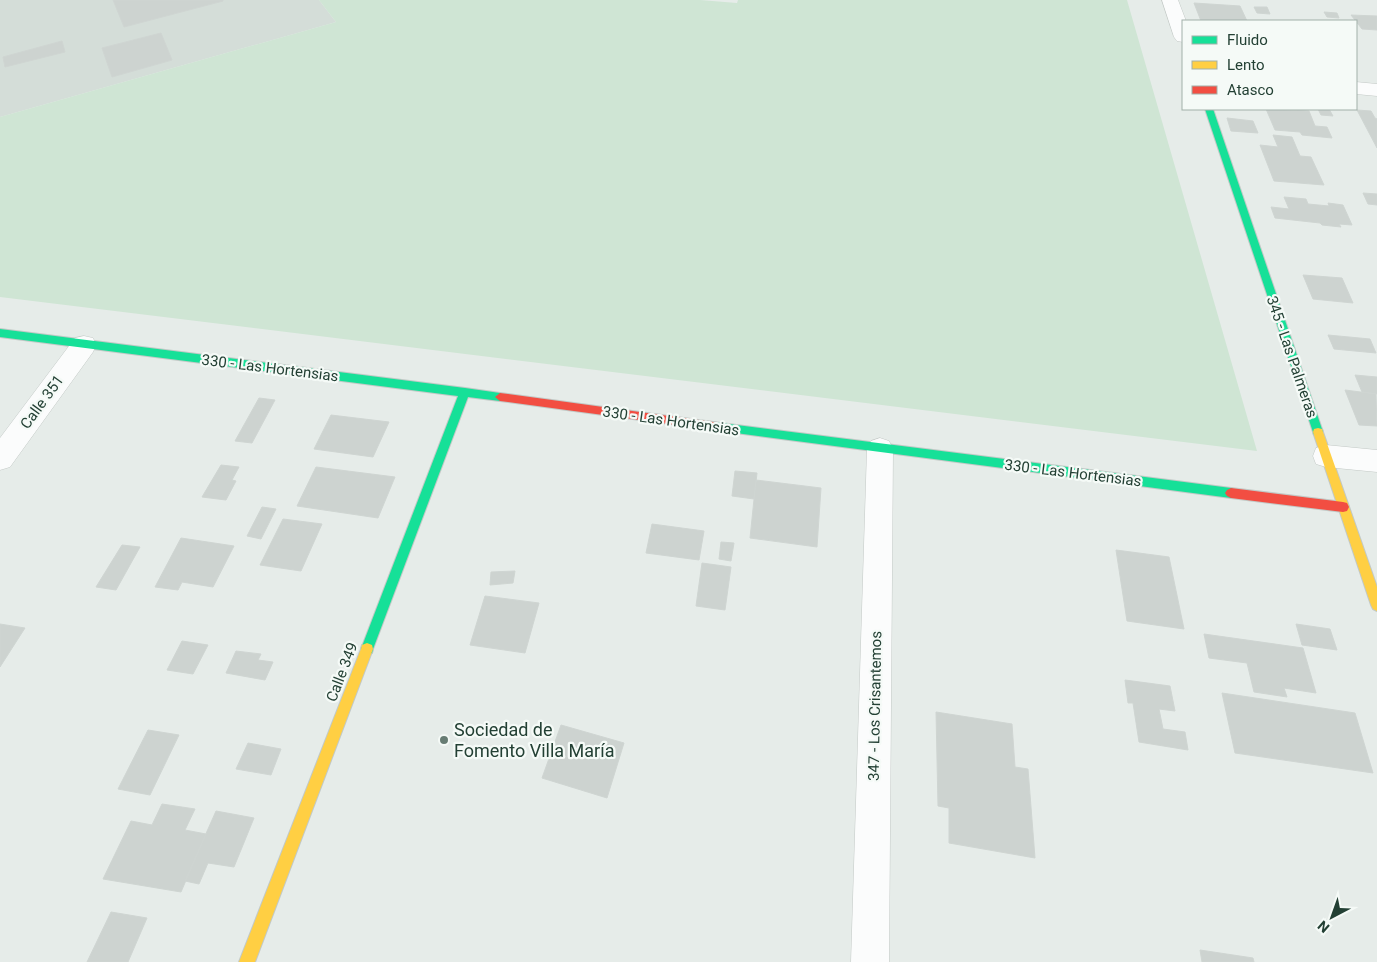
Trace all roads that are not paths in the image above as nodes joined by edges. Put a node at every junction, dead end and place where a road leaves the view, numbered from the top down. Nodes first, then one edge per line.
1 (1170, 0) edge
2 (1182, 34) edge
3 (1357, 88) edge
4 (1377, 90) edge
5 (1209, 110) edge
6 (0, 333) edge
7 (84, 345) junction
8 (465, 392) junction
9 (880, 449) junction
10 (1326, 456) junction
11 (0, 459) edge
12 (1377, 462) edge
13 (1343, 507) junction
14 (1377, 605) edge
15 (248, 962) edge
16 (870, 962) edge

1 - 2 street
3 - 4 street
5 - 10 street, 345 - Las Palmeras
6 - 7 street, 330 - Las Hortensias
7 - 8 street, 330 - Las Hortensias
7 - 11 street, Calle 351
8 - 9 street, 330 - Las Hortensias
8 - 15 street, Calle 349
9 - 13 street, 330 - Las Hortensias
9 - 16 street, 347 - Los Crisantemos
10 - 12 street
10 - 13 street, 345 - Las Palmeras
13 - 14 street, 345 - Las Palmeras

